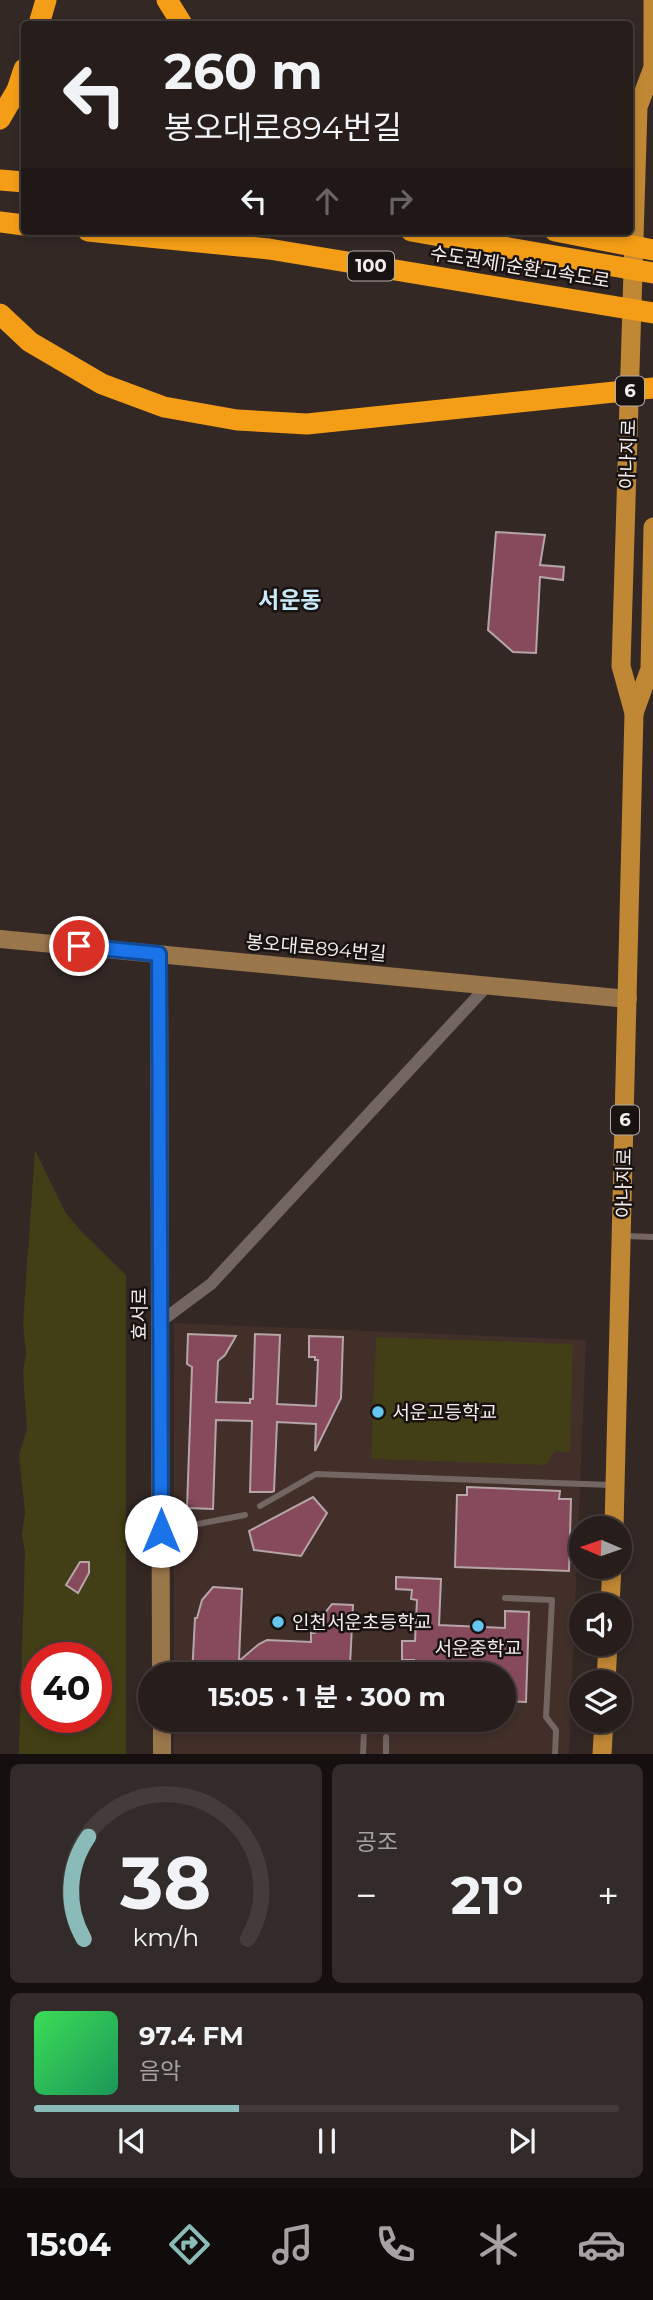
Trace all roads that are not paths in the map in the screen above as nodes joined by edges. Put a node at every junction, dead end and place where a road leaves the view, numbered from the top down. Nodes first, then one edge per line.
1 (46, 0) edge
2 (167, 0) edge
3 (653, 0) edge
4 (40, 21) edge
5 (180, 21) edge
6 (653, 71) edge
7 (21, 80) edge
8 (0, 118) edge
9 (0, 180) edge
10 (21, 183) edge
11 (0, 222) edge
12 (21, 225) edge
13 (128, 235) edge
14 (434, 235) edge
15 (576, 235) edge
16 (653, 250) edge
17 (653, 273) edge
18 (653, 313) edge
19 (0, 314) edge
20 (653, 388) edge
21 (653, 527) edge
22 (634, 713) junction
23 (0, 939) edge
24 (159, 954) junction
25 (488, 985) junction
26 (628, 999) junction
27 (623, 1236) junction
28 (653, 1237) edge
29 (160, 1322) junction
30 (616, 1485) junction
31 (260, 1506) dead end
32 (245, 1515) dead end
33 (615, 1516) edge
34 (161, 1531) junction
35 (505, 1598) dead end
36 (162, 1662) edge
37 (162, 1732) edge
38 (364, 1732) edge
39 (604, 1733) edge
40 (386, 1737) dead end
41 (162, 1754) edge
42 (363, 1754) edge
43 (386, 1754) edge
44 (555, 1754) edge
45 (603, 1754) edge

1 - 4 highway
2 - 5 highway
3 - 6 main road, 아나지로 / 6
6 - 22 main road, 아나지로 / 6
7 - 8 highway
9 - 10 highway
11 - 12 highway
13 - 18 highway, 수도권제1순환고속도로 / 100
14 - 17 highway, 수도권제1순환고속도로 / 100
15 - 16 highway
19 - 20 highway
21 - 22 main road, 아나지로 / 6
22 - 26 main road, 아나지로 / 6
23 - 24 street, 봉오대로894번길
24 - 25 street, 봉오대로894번길
24 - 29 street, 효서로
25 - 26 street, 봉오대로894번길
25 - 29 street
26 - 27 main road, 아나지로 / 6
27 - 28 lane
27 - 30 main road, 아나지로 / 6
29 - 34 street, 효서로
30 - 31 lane
30 - 33 main road, 아나지로 / 6
32 - 34 lane
34 - 36 street, 효서로
35 - 44 lane
37 - 41 street
38 - 42 lane
39 - 45 main road
40 - 43 lane

